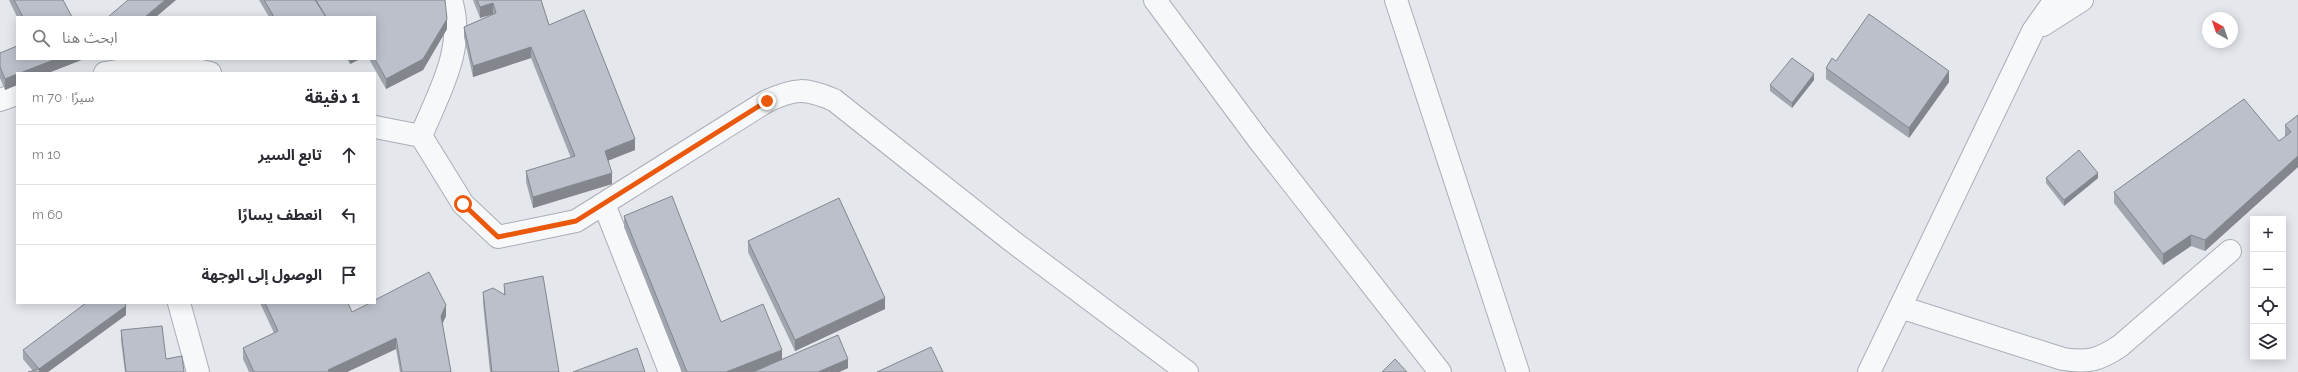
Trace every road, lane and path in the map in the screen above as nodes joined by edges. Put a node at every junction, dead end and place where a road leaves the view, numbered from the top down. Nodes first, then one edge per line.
1 (451, 0) edge
2 (1155, 0) edge
3 (1396, 0) edge
4 (2055, 0) edge
5 (2082, 0) edge
6 (2033, 31) junction
7 (165, 68) edge
8 (117, 72) edge
9 (201, 72) edge
10 (16, 94) edge
11 (0, 100) edge
12 (376, 127) edge
13 (421, 136) junction
14 (604, 204) junction
15 (2230, 251) dead end
16 (179, 304) edge
17 (1900, 307) junction
18 (198, 372) edge
19 (670, 372) edge
20 (1187, 372) edge
21 (1440, 372) edge
22 (1518, 372) edge
23 (1869, 372) edge

1 - 13 street
2 - 21 street
3 - 22 street
4 - 6 street
5 - 6 street
6 - 17 street
7 - 8 street
7 - 9 street
10 - 11 street
12 - 13 street
13 - 14 street
14 - 19 street
14 - 20 street
15 - 17 street
16 - 18 street
17 - 23 street

